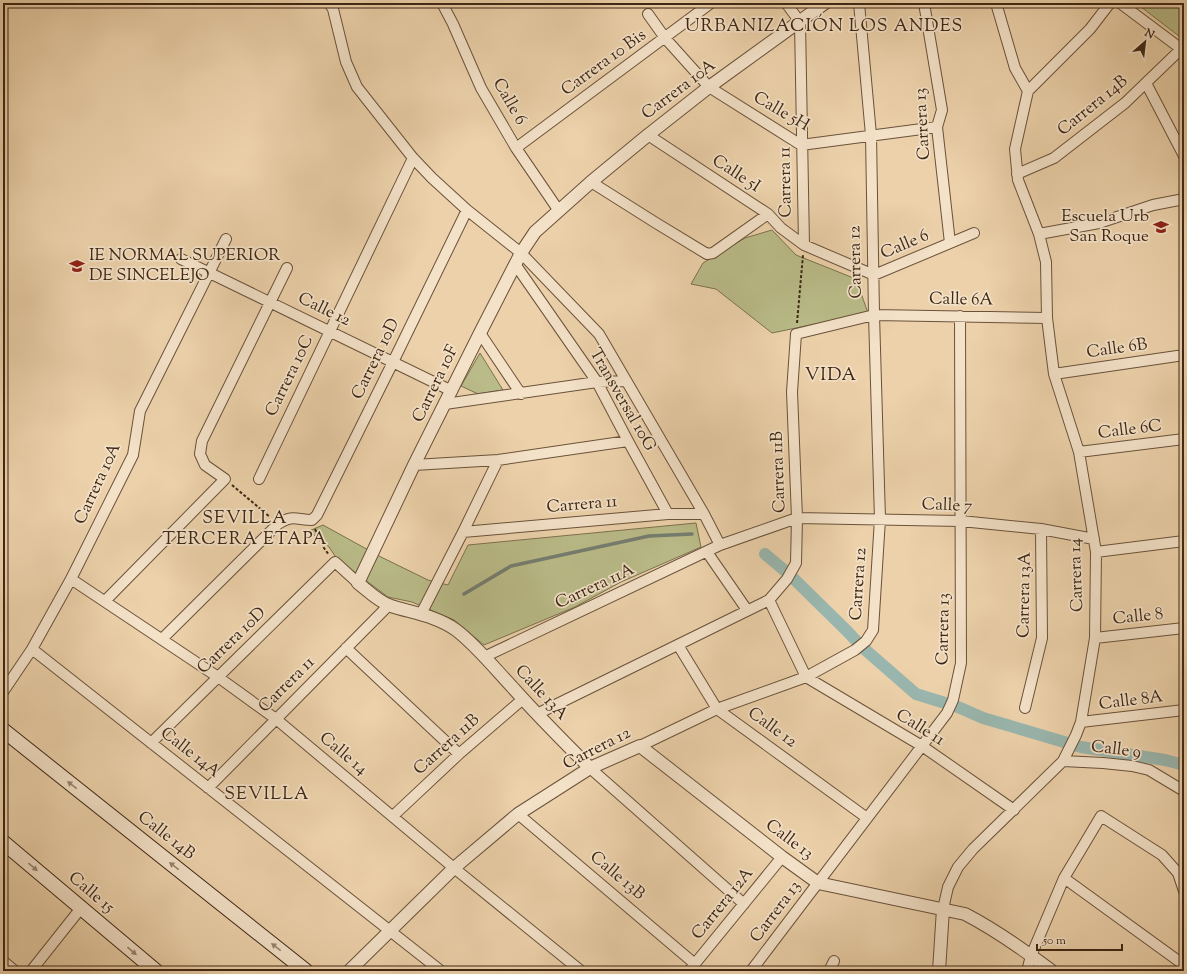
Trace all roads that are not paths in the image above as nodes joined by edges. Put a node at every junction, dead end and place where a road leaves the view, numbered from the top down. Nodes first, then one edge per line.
1 (329, 3) edge
2 (442, 3) edge
3 (711, 3) edge
4 (786, 3) edge
5 (825, 3) edge
6 (860, 3) edge
7 (924, 3) edge
8 (996, 3) edge
9 (1110, 3) edge
10 (1120, 3) edge
11 (648, 14) dead end
12 (800, 22) junction
13 (665, 38) junction
14 (1182, 50) edge
15 (1146, 83) junction
16 (709, 87) junction
17 (1028, 90) junction
18 (937, 127) junction
19 (648, 135) junction
20 (871, 135) junction
21 (801, 145) junction
22 (516, 148) junction
23 (1184, 156) edge
24 (413, 158) junction
25 (1017, 174) junction
26 (591, 182) junction
27 (1184, 199) edge
28 (467, 210) junction
29 (559, 211) junction
30 (768, 214) junction
31 (974, 233) dead end
32 (1039, 234) junction
33 (226, 239) dead end
34 (950, 243) junction
35 (804, 245) junction
36 (521, 253) junction
37 (181, 259) dead end
38 (516, 264) junction
39 (287, 268) dead end
40 (209, 273) junction
41 (874, 275) junction
42 (270, 302) junction
43 (874, 315) junction
44 (960, 316) junction
45 (1047, 318) junction
46 (330, 331) junction
47 (480, 333) junction
48 (1184, 355) edge
49 (393, 362) junction
50 (1054, 374) junction
51 (626, 381) junction
52 (597, 382) junction
53 (452, 391) junction
54 (521, 394) junction
55 (445, 404) junction
56 (1184, 439) edge
57 (628, 442) junction
58 (1079, 452) junction
59 (498, 460) junction
60 (414, 465) junction
61 (259, 479) dead end
62 (668, 514) junction
63 (704, 514) junction
64 (797, 518) junction
65 (880, 520) junction
66 (961, 521) junction
67 (1042, 529) junction
68 (463, 532) junction
69 (1094, 539) junction
70 (1184, 541) edge
71 (720, 545) junction
72 (707, 552) junction
73 (1096, 552) junction
74 (335, 562) joint
75 (71, 579) junction
76 (358, 583) junction
77 (769, 600) junction
78 (105, 601) junction
79 (389, 605) junction
80 (747, 610) junction
81 (421, 614) junction
82 (1184, 628) edge
83 (1095, 638) junction
84 (162, 639) junction
85 (678, 645) junction
86 (346, 648) junction
87 (32, 649) junction
88 (484, 657) junction
89 (218, 677) junction
90 (806, 677) junction
91 (3, 692) edge
92 (523, 700) junction
93 (1025, 708) dead end
94 (717, 709) junction
95 (1184, 710) edge
96 (537, 714) junction
97 (276, 719) junction
98 (1081, 722) junction
99 (3, 730) edge
100 (151, 742) junction
101 (640, 746) junction
102 (922, 746) junction
103 (459, 754) junction
104 (1063, 761) junction
105 (590, 768) junction
106 (208, 788) junction
107 (1184, 791) edge
108 (1014, 810) junction
109 (518, 814) junction
110 (393, 816) junction
111 (868, 818) junction
112 (3, 842) edge
113 (782, 857) junction
114 (454, 868) junction
115 (1064, 878) junction
116 (818, 882) junction
117 (1184, 891) edge
118 (744, 904) junction
119 (81, 908) junction
120 (943, 909) junction
121 (390, 930) junction
122 (1032, 956) junction
123 (3, 961) edge
124 (834, 961) dead end
125 (1184, 965) edge
126 (692, 967) edge
127 (15, 971) edge
128 (31, 971) edge
129 (156, 971) edge
130 (306, 971) edge
131 (349, 971) edge
132 (441, 971) edge
133 (581, 971) edge
134 (751, 971) edge
135 (829, 971) edge
136 (939, 971) edge
137 (1027, 971) edge
138 (1052, 971) edge

1 - 24 street
2 - 22 street, Calle 6
3 - 13 street, Carrera 10 Bis
4 - 12 street
5 - 12 street, Carrera 10A
6 - 20 street, Carrera 12
7 - 18 street, Carrera 13
8 - 17 street
9 - 17 street
10 - 14 street
11 - 13 street, Calle 5H
12 - 16 street, Carrera 10A
12 - 21 street, Carrera 11
13 - 16 street, Calle 5H
13 - 22 street, Carrera 10 Bis
14 - 15 street, Carrera 14B
15 - 23 street
15 - 25 street, Carrera 14B
16 - 19 street, Carrera 10A
16 - 21 street, Calle 5H
17 - 25 street, Carrera 14
18 - 20 street, Calle 5H
18 - 34 street, Carrera 13
19 - 26 street, Carrera 10A
19 - 30 street, Calle 5I
20 - 21 street, Calle 5H
20 - 41 street, Carrera 12
21 - 35 street, Carrera 11
22 - 29 street, Calle 6
24 - 28 street
24 - 46 street, Carrera 10C
25 - 32 street, Carrera 14
26 - 29 street, Carrera 10A
26 - 30 street, Carrera 11
27 - 32 street
28 - 36 street
28 - 49 street, Carrera 10D
29 - 36 street, Carrera 10F
30 - 35 street, Calle 5I
31 - 34 street, Calle 6
32 - 45 street, Carrera 14
33 - 40 street, Carrera 10A
34 - 41 street, Calle 6
35 - 41 street, Calle 6
36 - 38 street, Carrera 10F
36 - 51 street
37 - 40 street, Calle 12
38 - 47 street, Carrera 10F
38 - 52 street, Transversal 10G
39 - 42 street
40 - 42 street, Calle 12
40 - 75 street, Carrera 10A
41 - 43 street, Carrera 12
42 - 46 street, Calle 12
42 - 78 street
43 - 44 street, Calle 6A
43 - 64 street, Carrera 11B
43 - 65 street, Carrera 12
44 - 45 street, Calle 6A
44 - 66 street, Carrera 13
45 - 50 street, Carrera 14
46 - 49 street, Calle 12
46 - 61 street, Carrera 10C
47 - 53 street, Carrera 10F
47 - 54 street
48 - 50 street, Calle 6B
49 - 53 street, Calle 12
49 - 84 street, Carrera 10D
50 - 58 street, Carrera 14
51 - 52 street
51 - 63 street
52 - 54 street
52 - 57 street, Transversal 10G
53 - 55 street, Carrera 10F
54 - 55 street
55 - 60 street, Carrera 10F
56 - 58 street, Calle 6C
57 - 59 street
57 - 62 street, Transversal 10G
58 - 69 street, Carrera 14
59 - 60 street
59 - 68 street
60 - 76 street, Carrera 10F
62 - 63 street, Carrera 11
62 - 68 street, Carrera 11
63 - 71 street
64 - 65 street, Calle 7
64 - 71 street, Carrera 11A
64 - 77 street, Carrera 11B
65 - 66 street, Calle 7
65 - 90 street, Carrera 12
66 - 67 street, Calle 7
66 - 102 street, Carrera 13
67 - 69 street, Calle 7
67 - 93 street, Carrera 13A
68 - 81 street
69 - 73 street, Carrera 14
70 - 73 street
71 - 72 street, Carrera 11A
72 - 80 street
72 - 88 street, Carrera 11A
73 - 83 street, Carrera 14
74 - 76 street, Calle 13A
74 - 89 street, Carrera 10D
75 - 78 street, Calle 14
75 - 87 street, Carrera 10A
76 - 79 street, Calle 13A
77 - 80 street, Carrera 11B
77 - 90 street
78 - 84 street, Calle 14
79 - 81 street, Calle 13A
79 - 86 street, Carrera 11
80 - 85 street, Carrera 11B
81 - 88 street, Calle 13A
82 - 83 street, Calle 8
83 - 98 street, Carrera 14
84 - 89 street, Calle 14
85 - 94 street, Calle 12
85 - 96 street, Carrera 11B
86 - 97 street, Carrera 11
86 - 103 street
87 - 91 street, Carrera 10A
87 - 100 street, Calle 14A
88 - 92 street, Calle 13A
89 - 97 street, Calle 14
89 - 100 street, Carrera 10D
90 - 94 street, Carrera 12
90 - 102 street, Calle 11
92 - 96 street, Calle 13A
92 - 103 street, Carrera 11B
94 - 101 street, Carrera 12
94 - 111 street, Calle 12
95 - 98 street, Calle 8A
96 - 105 street, Calle 13A
97 - 106 street, Carrera 11
97 - 110 street, Calle 14
98 - 104 street, Carrera 14
130 -> 99 main road, Calle 14B
100 - 106 street, Calle 14A
101 - 105 street, Carrera 12
101 - 113 street, Calle 13
102 - 108 street, Calle 11
102 - 111 street, Carrera 13
103 - 110 street, Carrera 11B
104 - 107 street, Calle 9
104 - 108 street, Carrera 14
105 - 109 street, Carrera 12
105 - 118 street, Calle 13A
106 - 121 street, Calle 14A
108 - 120 street, Carrera 14
109 - 114 street, Carrera 12
109 - 126 street, Calle 13B
110 - 114 street, Calle 14
111 - 116 street, Carrera 13
112 -> 119 main road, Calle 15
113 - 116 street, Calle 13
113 - 118 street, Carrera 12A
114 - 121 street, Carrera 12
114 - 133 street, Calle 14
115 - 117 street
115 - 122 street
115 - 125 street
116 - 120 street, Calle 13
116 - 134 street, Carrera 13
118 - 126 street, Carrera 12A
119 - 128 street
119 -> 129 main road, Calle 15
120 - 122 street
120 - 136 street, Carrera 14
121 - 131 street, Carrera 12
121 - 132 street, Calle 14A
122 - 137 street
122 - 138 street
123 - 127 street
124 - 135 street

